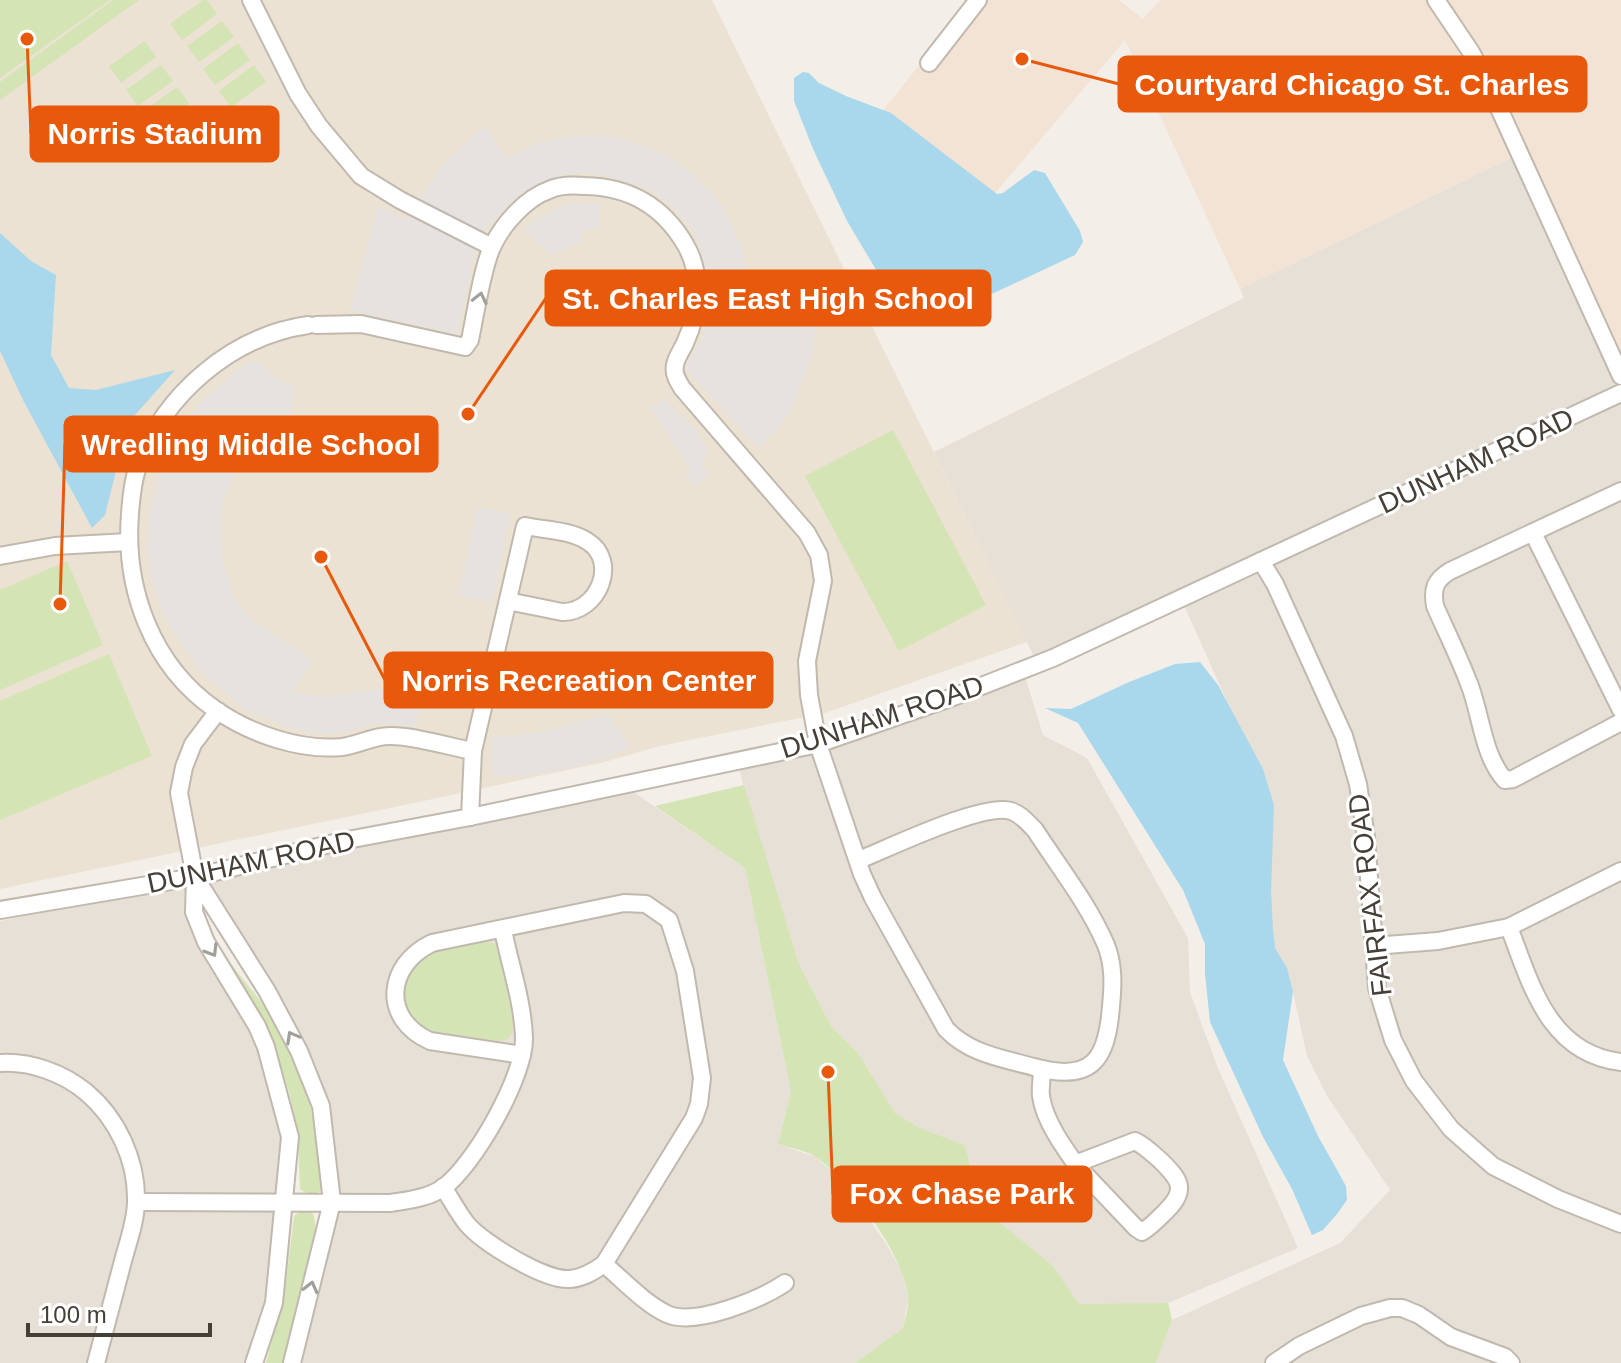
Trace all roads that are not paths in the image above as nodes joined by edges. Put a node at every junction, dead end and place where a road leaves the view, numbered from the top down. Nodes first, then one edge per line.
1 (251, 0) edge
2 (978, 0) edge
3 (1436, 0) edge
4 (929, 63) dead end
5 (492, 247) junction
6 (1621, 376) edge
7 (1621, 393) edge
8 (1621, 491) edge
9 (1533, 533) junction
10 (128, 542) junction
11 (0, 556) edge
12 (1261, 561) junction
13 (508, 601) junction
14 (1621, 710) edge
15 (218, 711) junction
16 (1621, 722) edge
17 (818, 744) junction
18 (473, 751) junction
19 (470, 817) junction
20 (859, 860) junction
21 (1621, 871) edge
22 (195, 877) junction
23 (0, 910) edge
24 (1509, 927) junction
25 (503, 930) junction
26 (1373, 946) junction
27 (522, 1055) junction
28 (1621, 1062) edge
29 (0, 1063) edge
30 (1042, 1069) junction
31 (1075, 1164) junction
32 (436, 1190) junction
33 (136, 1202) junction
34 (285, 1202) junction
35 (332, 1202) junction
36 (1621, 1224) edge
37 (604, 1264) junction
38 (785, 1283) dead end
39 (96, 1363) edge
40 (254, 1363) edge
41 (292, 1363) edge
42 (1274, 1363) edge
43 (1511, 1363) edge

1 - 5 street
2 - 4 street
3 - 6 street
10 -> 5 street
5 - 17 street
7 - 12 street, DUNHAM ROAD
8 - 9 street
9 - 14 street
9 - 16 street
10 - 11 street
10 - 15 street
12 - 17 street, DUNHAM ROAD
12 - 26 street, FAIRFAX ROAD
13 - 13 street
13 - 18 street
15 - 18 street
15 - 22 street
17 - 19 street, DUNHAM ROAD
17 - 20 street
18 - 19 street
19 - 22 street, DUNHAM ROAD
20 - 30 street
20 - 30 street
21 - 24 street
22 - 23 street, DUNHAM ROAD
22 -> 34 street
35 -> 22 street
24 - 26 street
24 - 28 street
25 - 27 street
25 - 27 street
25 - 37 street
26 - 36 street, FAIRFAX ROAD
27 - 32 street
29 - 33 street
30 - 31 street
31 - 31 street
32 - 35 street
32 - 37 street
33 - 34 street
33 - 39 street
34 - 35 street
34 - 40 street
41 -> 35 street
37 - 38 street
42 - 43 street

